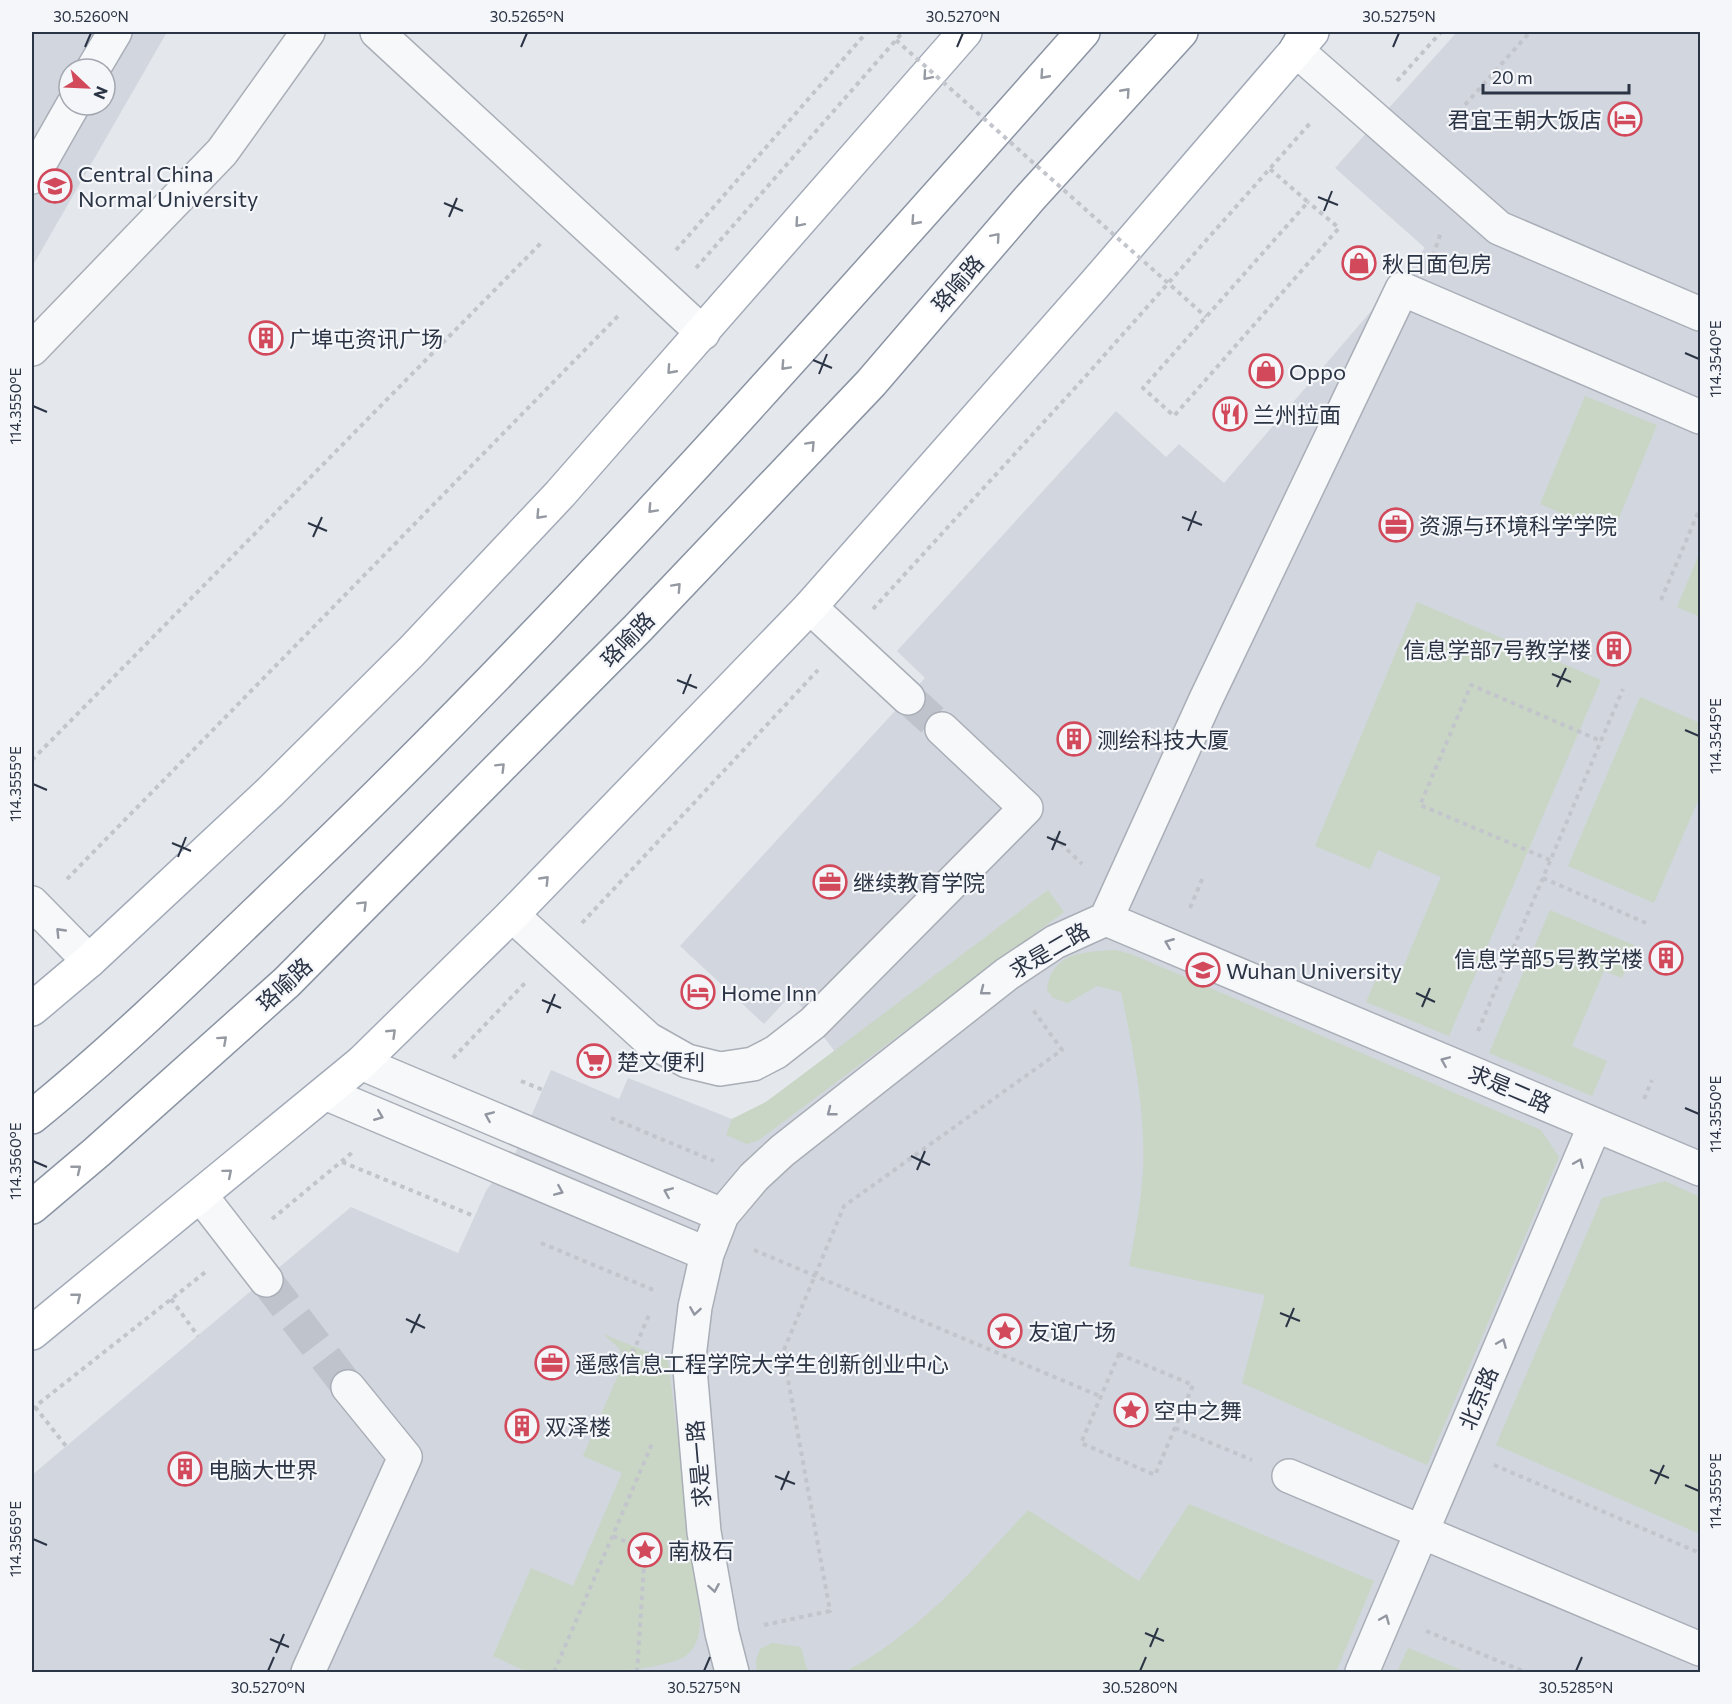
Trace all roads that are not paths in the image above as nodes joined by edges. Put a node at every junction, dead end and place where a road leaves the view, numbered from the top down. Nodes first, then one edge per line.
1 (115, 32) edge
2 (308, 32) edge
3 (377, 32) edge
4 (965, 32) edge
5 (1083, 32) edge
6 (1181, 32) edge
7 (1305, 38) edge
8 (100, 57) edge
9 (66, 117) edge
10 (32, 177) edge
11 (1701, 314) edge
12 (703, 333) junction
13 (32, 349) edge
14 (1701, 417) edge
15 (810, 606) junction
16 (908, 698) tunnel mouth
17 (942, 729) tunnel mouth
18 (35, 906) edge
19 (512, 915) junction
20 (1106, 918) junction
21 (89, 961) junction
22 (35, 1001) edge
23 (361, 1063) junction
24 (325, 1093) junction
25 (32, 1117) edge
26 (1595, 1125) junction
27 (1701, 1169) edge
28 (201, 1196) junction
29 (32, 1207) edge
30 (714, 1234) junction
31 (266, 1280) tunnel mouth
32 (32, 1333) edge
33 (348, 1387) tunnel mouth
34 (1289, 1476) road end
35 (1421, 1532) junction
36 (1701, 1649) edge
37 (1701, 1655) edge
38 (308, 1672) edge
39 (732, 1672) edge
40 (1362, 1672) edge
41 (1693, 1672) edge

1 - 8 street
2 - 13 street
3 - 12 street
4 -> 12 main road
5 -> 25 main road
29 -> 6 main road, 珞喻路
7 - 11 street
7 - 15 main road
9 - 10 street
12 -> 21 main road
14 - 20 street
15 - 16 street
19 -> 15 main road
17 - 19 street
21 -> 18 street
23 -> 19 main road
26 -> 20 street, 求是二路
20 -> 30 street, 求是二路
21 - 22 main road
23 - 24 main road
30 -> 23 street
28 -> 24 main road
24 -> 30 street
26 - 27 street, 求是二路
35 -> 26 street, 北京路
28 - 31 street
32 -> 28 main road
30 -> 39 street, 求是一路
33 - 38 street
34 - 35 street
35 - 36 street
40 -> 35 street, 北京路
37 - 41 street

